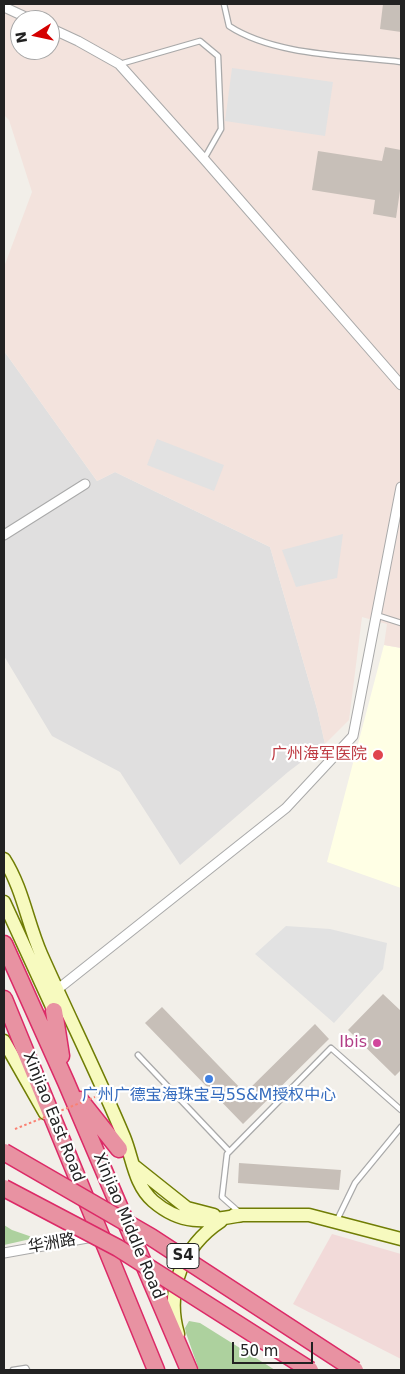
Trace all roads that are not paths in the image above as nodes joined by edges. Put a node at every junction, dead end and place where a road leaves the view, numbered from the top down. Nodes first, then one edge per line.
1 (224, 4) edge
2 (60, 33) edge
3 (401, 62) edge
4 (119, 64) junction
5 (204, 159) junction
6 (401, 385) edge
7 (85, 484) dead end
8 (401, 487) edge
9 (4, 535) edge
10 (376, 615) junction
11 (401, 623) edge
12 (4, 859) edge
13 (4, 902) edge
14 (4, 944) edge
15 (58, 989) junction
16 (4, 999) edge
17 (54, 1011) joint
18 (4, 1041) edge
19 (4, 1052) edge
20 (138, 1055) dead end
21 (17, 1066) junction
22 (66, 1082) junction
23 (401, 1110) edge
24 (401, 1127) edge
25 (119, 1149) joint
26 (229, 1151) junction
27 (4, 1152) edge
28 (68, 1152) junction
29 (133, 1165) junction
30 (4, 1188) edge
31 (242, 1215) junction
32 (337, 1221) junction
33 (100, 1235) junction
34 (401, 1239) edge
35 (4, 1253) edge
36 (188, 1369) edge
37 (12, 1370) edge
38 (27, 1370) edge
39 (156, 1370) edge
40 (310, 1370) edge
41 (355, 1370) edge

1 - 3 lane
2 - 4 street
4 - 5 street
4 - 5 lane
5 - 6 street
7 - 9 street
8 - 10 street
10 - 11 lane
10 - 15 street
12 - 15 main road
13 - 17 main road
14 - 22 highway, Xinjiao East Road
15 - 29 main road
16 - 28 highway, Xinjiao East Road
17 - 22 highway
18 - 21 main road
19 - 21 main road
20 - 26 lane
21 - 28 main road
22 - 25 highway
22 - 36 highway, Xinjiao Middle Road
23 - 26 lane
24 - 32 lane
25 - 29 main road
26 - 31 lane
27 - 41 highway, S4, bridge
28 - 33 highway, Xinjiao East Road
29 - 31 main road
30 - 40 highway, S4, bridge
31 - 32 main road
31 - 36 main road
32 - 34 main road
33 - 35 street, 华洲路
33 - 39 highway, Xinjiao Middle Road
37 - 38 lane

